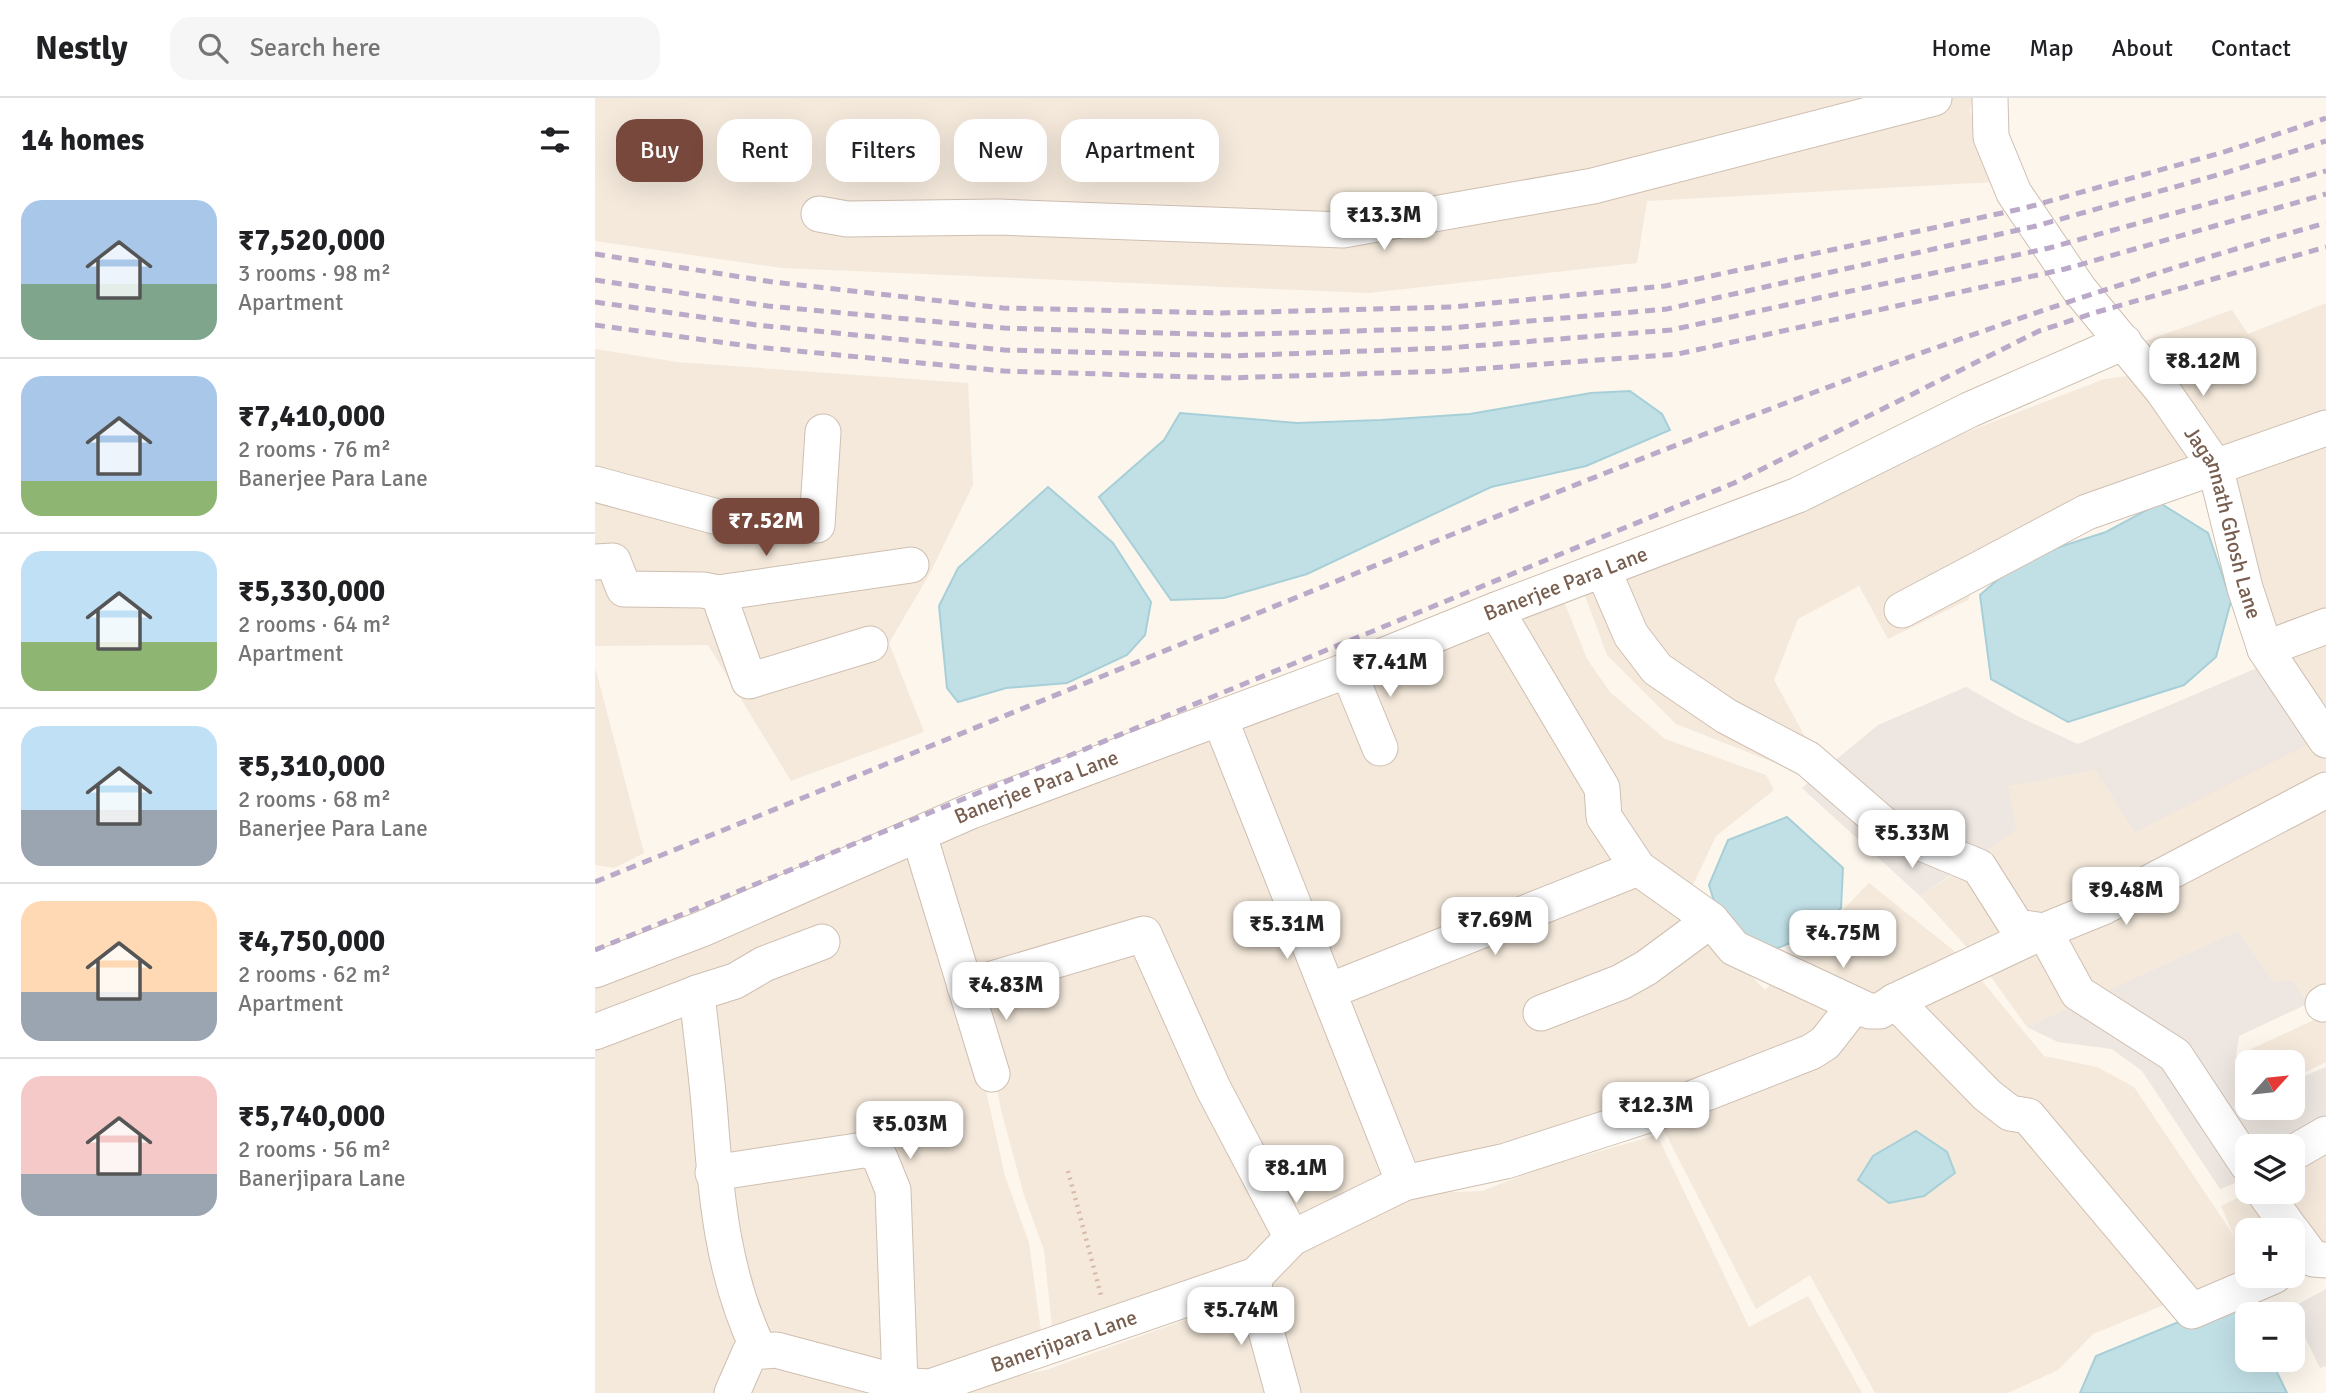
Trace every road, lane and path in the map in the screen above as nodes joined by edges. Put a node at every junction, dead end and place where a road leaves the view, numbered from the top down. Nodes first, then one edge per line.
1 (1934, 98) edge
2 (1990, 98) edge
3 (819, 214) dead end
4 (2124, 342) junction
5 (2326, 428) edge
6 (824, 432) dead end
7 (2215, 466) junction
8 (595, 484) edge
9 (595, 562) edge
10 (911, 565) dead end
11 (1603, 570) junction
12 (717, 593) junction
13 (1496, 610) junction
14 (1902, 610) dead end
15 (2326, 626) edge
16 (870, 643) dead end
17 (2265, 649) junction
18 (1348, 670) junction
19 (1220, 719) junction
20 (2324, 734) edge
21 (1380, 748) dead end
22 (2326, 790) edge
23 (919, 835) junction
24 (1638, 868) junction
25 (1711, 919) junction
26 (2044, 931) junction
27 (822, 942) dead end
28 (595, 970) edge
29 (965, 987) junction
30 (1329, 991) junction
31 (697, 993) junction
32 (1895, 1002) junction
33 (1854, 1006) junction
34 (1541, 1013) dead end
35 (595, 1032) edge
36 (992, 1074) dead end
37 (2326, 1134) edge
38 (2235, 1146) edge
39 (2305, 1146) edge
40 (1068, 1171) dead end
41 (713, 1173) junction
42 (1405, 1183) junction
43 (1292, 1238) junction
44 (1256, 1275) junction
45 (2246, 1288) edge
46 (1109, 1325) junction
47 (759, 1350) junction
48 (895, 1386) edge
49 (732, 1393) edge
50 (1283, 1393) edge

1 - 3 street
2 - 4 street, Jagannath Ghosh Lane
4 - 7 street, Jagannath Ghosh Lane
4 - 11 street, Banerjee Para Lane
5 - 7 street
6 - 8 street
7 - 14 street
7 - 17 street, Jagannath Ghosh Lane
9 - 12 street
10 - 12 street
11 - 13 street, Banerjee Para Lane
11 - 26 street
12 - 16 street
13 - 18 street, Banerjee Para Lane
13 - 24 street
15 - 17 street
17 - 20 street, Jagannath Ghosh Lane
18 - 19 street, Banerjee Para Lane
18 - 21 street
19 - 23 street, Banerjee Para Lane
19 - 30 street
22 - 26 street
23 - 28 street, Banerjee Para Lane
23 - 29 street
24 - 25 street
24 - 30 street
25 - 33 street
25 - 34 street
26 - 32 street
26 - 38 street
27 - 31 street
29 - 36 street
29 - 43 street
30 - 42 street
31 - 35 street
31 - 41 street
32 - 33 street
32 - 45 street
33 - 42 street
37 - 39 street
40 - 46 path
41 - 47 street
41 - 48 street
42 - 43 street
43 - 44 street
44 - 46 street, Banerjipara Lane
44 - 50 street
46 - 48 street, Banerjipara Lane
47 - 48 street, Banerjipara Lane
47 - 49 street

